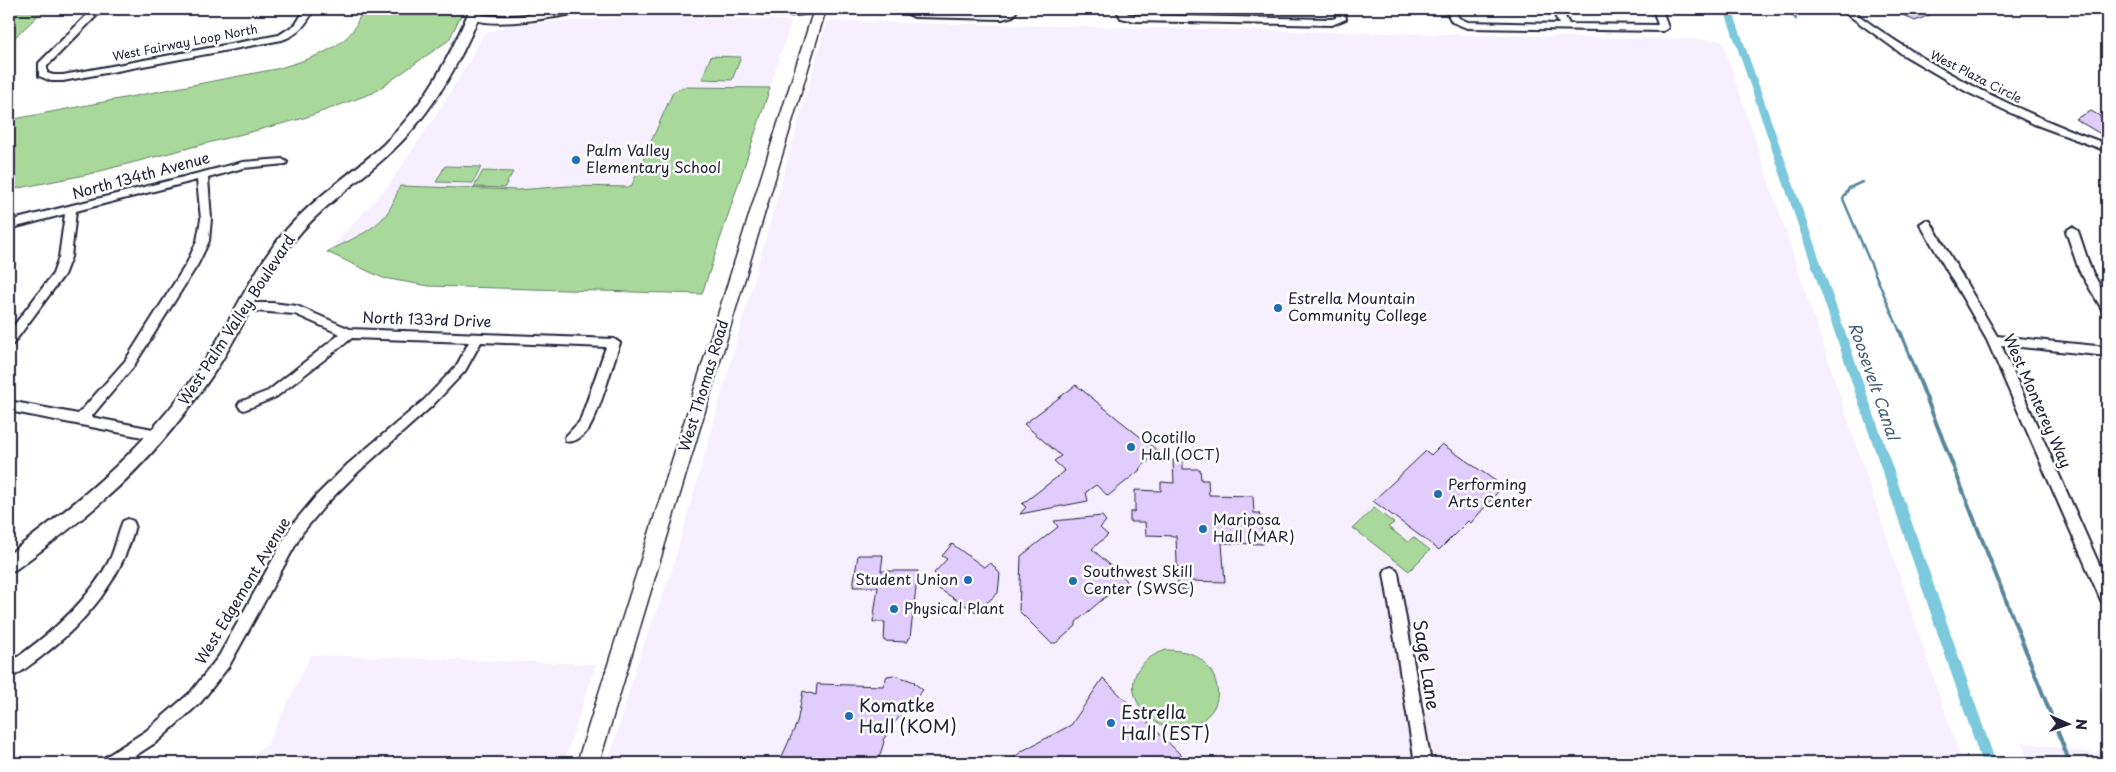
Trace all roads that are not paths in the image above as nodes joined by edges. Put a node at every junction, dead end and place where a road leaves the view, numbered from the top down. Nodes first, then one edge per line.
1 (98, 9) edge
2 (309, 9) edge
3 (530, 9) edge
4 (587, 9) edge
5 (755, 9) edge
6 (819, 9) edge
7 (1232, 9) edge
8 (1340, 9) edge
9 (1450, 9) edge
10 (1557, 9) edge
11 (1658, 9) edge
12 (1845, 9) edge
13 (555, 10) edge
14 (903, 10) edge
15 (1012, 11) edge
16 (474, 12) edge
17 (1123, 12) edge
18 (1233, 20) junction
19 (1565, 26) junction
20 (2107, 148) edge
21 (282, 162) dead end
22 (202, 175) junction
23 (71, 210) junction
24 (1926, 224) dead end
25 (9, 225) edge
26 (2072, 231) dead end
27 (244, 307) junction
28 (2107, 308) edge
29 (349, 333) junction
30 (478, 338) junction
31 (1993, 340) junction
32 (9, 341) edge
33 (2107, 351) edge
34 (9, 406) edge
35 (244, 406) dead end
36 (81, 420) junction
37 (158, 435) junction
38 (571, 437) dead end
39 (128, 525) dead end
40 (9, 564) edge
41 (1391, 573) dead end
42 (2107, 598) edge
43 (9, 670) edge
44 (110, 763) edge
45 (588, 763) edge
46 (1423, 763) edge

1 - 2 street, West Fairway Loop North
3 - 16 street
4 - 13 street
5 - 6 street
6 - 45 main road, West Thomas Road
7 - 18 street
8 - 18 street
9 - 19 street
10 - 19 street
11 - 19 street
12 - 20 street, West Plaza Circle
13 - 16 street
14 - 15 street
16 - 27 street, West Palm Valley Boulevard
17 - 18 street
21 - 22 street, North 134th Avenue
22 - 23 street, North 134th Avenue
22 - 36 street
23 - 25 street, North 134th Avenue
23 - 32 street
24 - 31 street, West Monterey Way
26 - 28 street
27 - 29 street, North 133rd Drive
27 - 37 street, West Palm Valley Boulevard
29 - 30 street, North 133rd Drive
29 - 35 street
30 - 38 street, North 133rd Drive
30 - 44 street, West Edgemont Avenue
31 - 33 street
31 - 42 street, West Monterey Way
34 - 36 street
36 - 37 street
37 - 40 street, West Palm Valley Boulevard
39 - 43 street
41 - 46 street, Sage Lane

